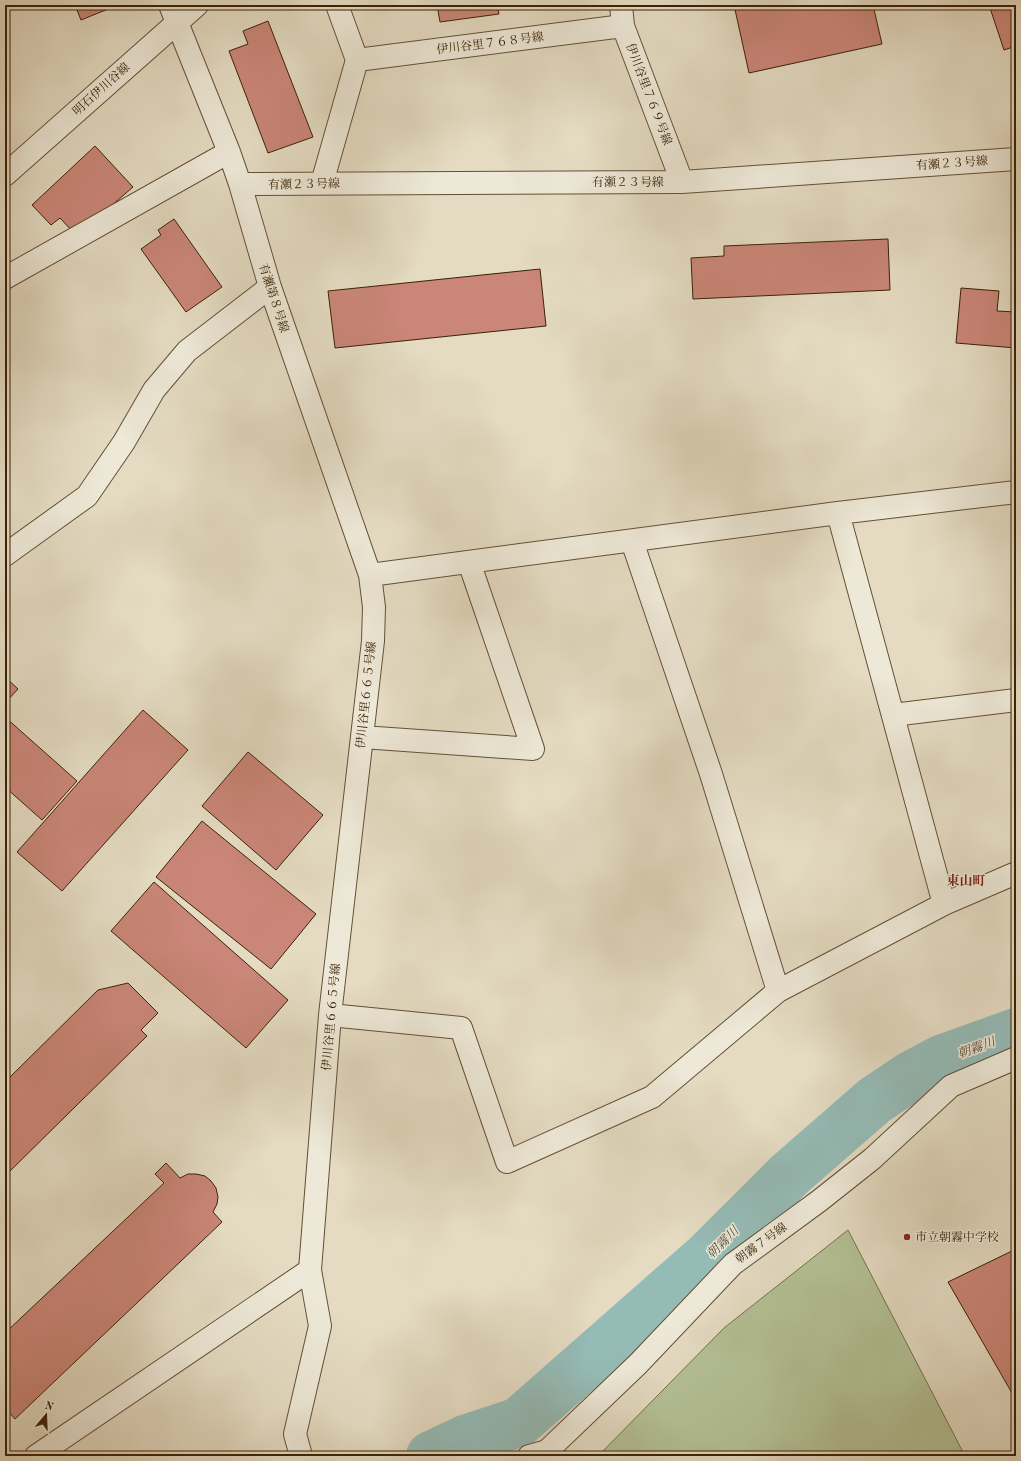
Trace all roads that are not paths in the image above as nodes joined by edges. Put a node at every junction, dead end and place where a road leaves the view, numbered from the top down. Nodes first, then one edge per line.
1 (197, 5) edge
2 (337, 5) edge
3 (173, 14) edge
4 (622, 16) edge
5 (357, 60) junction
6 (229, 152) junction
7 (1016, 159) edge
8 (5, 175) edge
9 (682, 182) junction
10 (322, 183) junction
11 (240, 184) junction
12 (5, 278) edge
13 (270, 287) junction
14 (1016, 492) edge
15 (838, 513) junction
16 (632, 541) junction
17 (5, 555) edge
18 (469, 562) junction
19 (370, 575) junction
20 (1016, 700) edge
21 (893, 715) junction
22 (362, 737) junction
23 (1016, 873) edge
24 (944, 904) junction
25 (778, 991) junction
26 (330, 1014) junction
27 (1016, 1058) edge
28 (310, 1270) junction
29 (36, 1456) edge
30 (301, 1456) edge
31 (530, 1456) edge

1 - 3 street, 明石伊川谷線
2 - 5 street
3 - 6 street, 有瀬第８号線
3 - 8 street, 明石伊川谷線
4 - 5 street, 伊川谷里７６８号線
4 - 9 street, 伊川谷里７６９号線
5 - 10 street
6 - 11 street, 有瀬第８号線
6 - 12 street
7 - 9 street, 有瀬２３号線
9 - 10 street, 有瀬２３号線
10 - 11 street, 有瀬２３号線
11 - 13 street, 有瀬第８号線
13 - 17 street
13 - 19 street, 有瀬第８号線
14 - 15 street
15 - 16 street
15 - 21 street
16 - 18 street
16 - 25 street
18 - 19 street
18 - 22 street
19 - 22 street, 伊川谷里６６５号線
20 - 21 street
21 - 24 street
22 - 26 street, 伊川谷里６６５号線
23 - 24 street
24 - 25 street
25 - 26 street
26 - 28 street, 伊川谷里６６５号線
27 - 31 street, 朝霧７号線
28 - 29 street
28 - 30 street, 伊川谷里６６５号線

